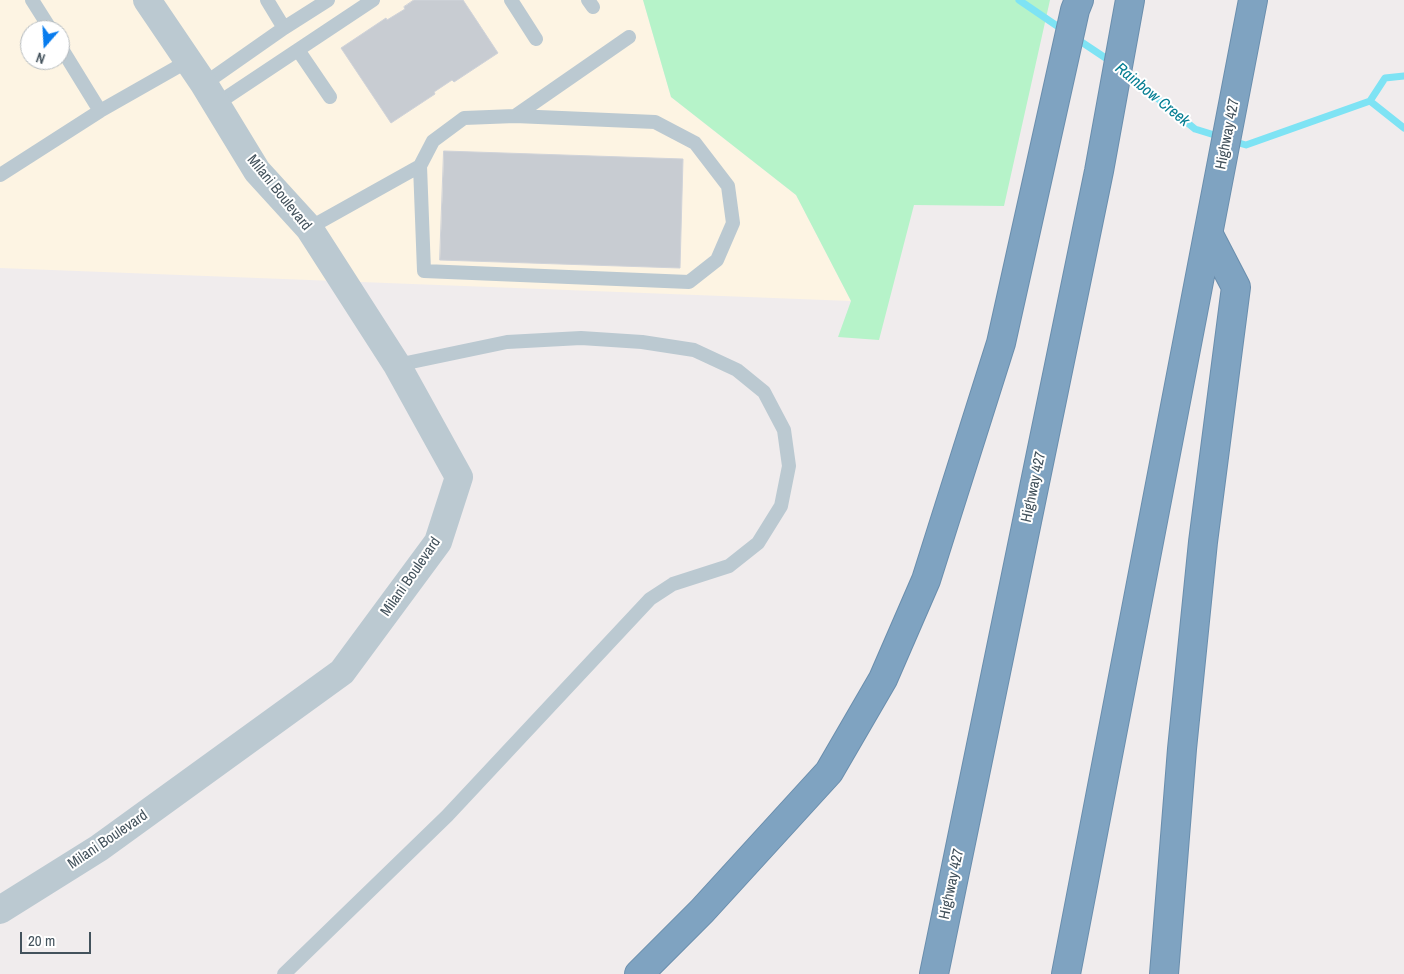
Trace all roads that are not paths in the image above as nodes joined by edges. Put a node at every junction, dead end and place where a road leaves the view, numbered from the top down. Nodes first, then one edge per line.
1 (32, 0) edge
2 (147, 0) edge
3 (267, 0) edge
4 (328, 0) edge
5 (373, 0) edge
6 (511, 0) edge
7 (1079, 0) edge
8 (1130, 0) edge
9 (1252, 2) edge
10 (45, 20) edge
11 (284, 28) junction
12 (629, 37) dead end
13 (536, 39) dead end
14 (298, 50) junction
15 (188, 61) junction
16 (70, 62) edge
17 (210, 94) junction
18 (330, 97) dead end
19 (100, 111) junction
20 (515, 116) junction
21 (420, 166) junction
22 (0, 175) edge
23 (309, 228) junction
24 (1208, 235) junction
25 (396, 366) junction
26 (0, 910) edge
27 (284, 974) edge
28 (639, 974) edge
29 (934, 974) edge
30 (1066, 974) edge
31 (1164, 974) edge

1 - 10 lane
2 - 15 street, Milani Boulevard
3 - 11 lane
4 - 11 lane
5 - 14 lane
6 - 13 lane
7 - 28 highway
8 - 29 highway, Highway 427
9 - 24 highway, Highway 427
11 - 17 lane
12 - 20 lane
14 - 17 lane
14 - 18 lane
15 - 17 street, Milani Boulevard
15 - 19 lane
16 - 19 lane
17 - 23 street, Milani Boulevard
19 - 22 lane
20 - 21 lane
20 - 21 lane
21 - 23 lane
23 - 25 street, Milani Boulevard
24 - 30 highway, Highway 427
24 - 31 highway
25 - 26 street, Milani Boulevard
25 - 27 lane

